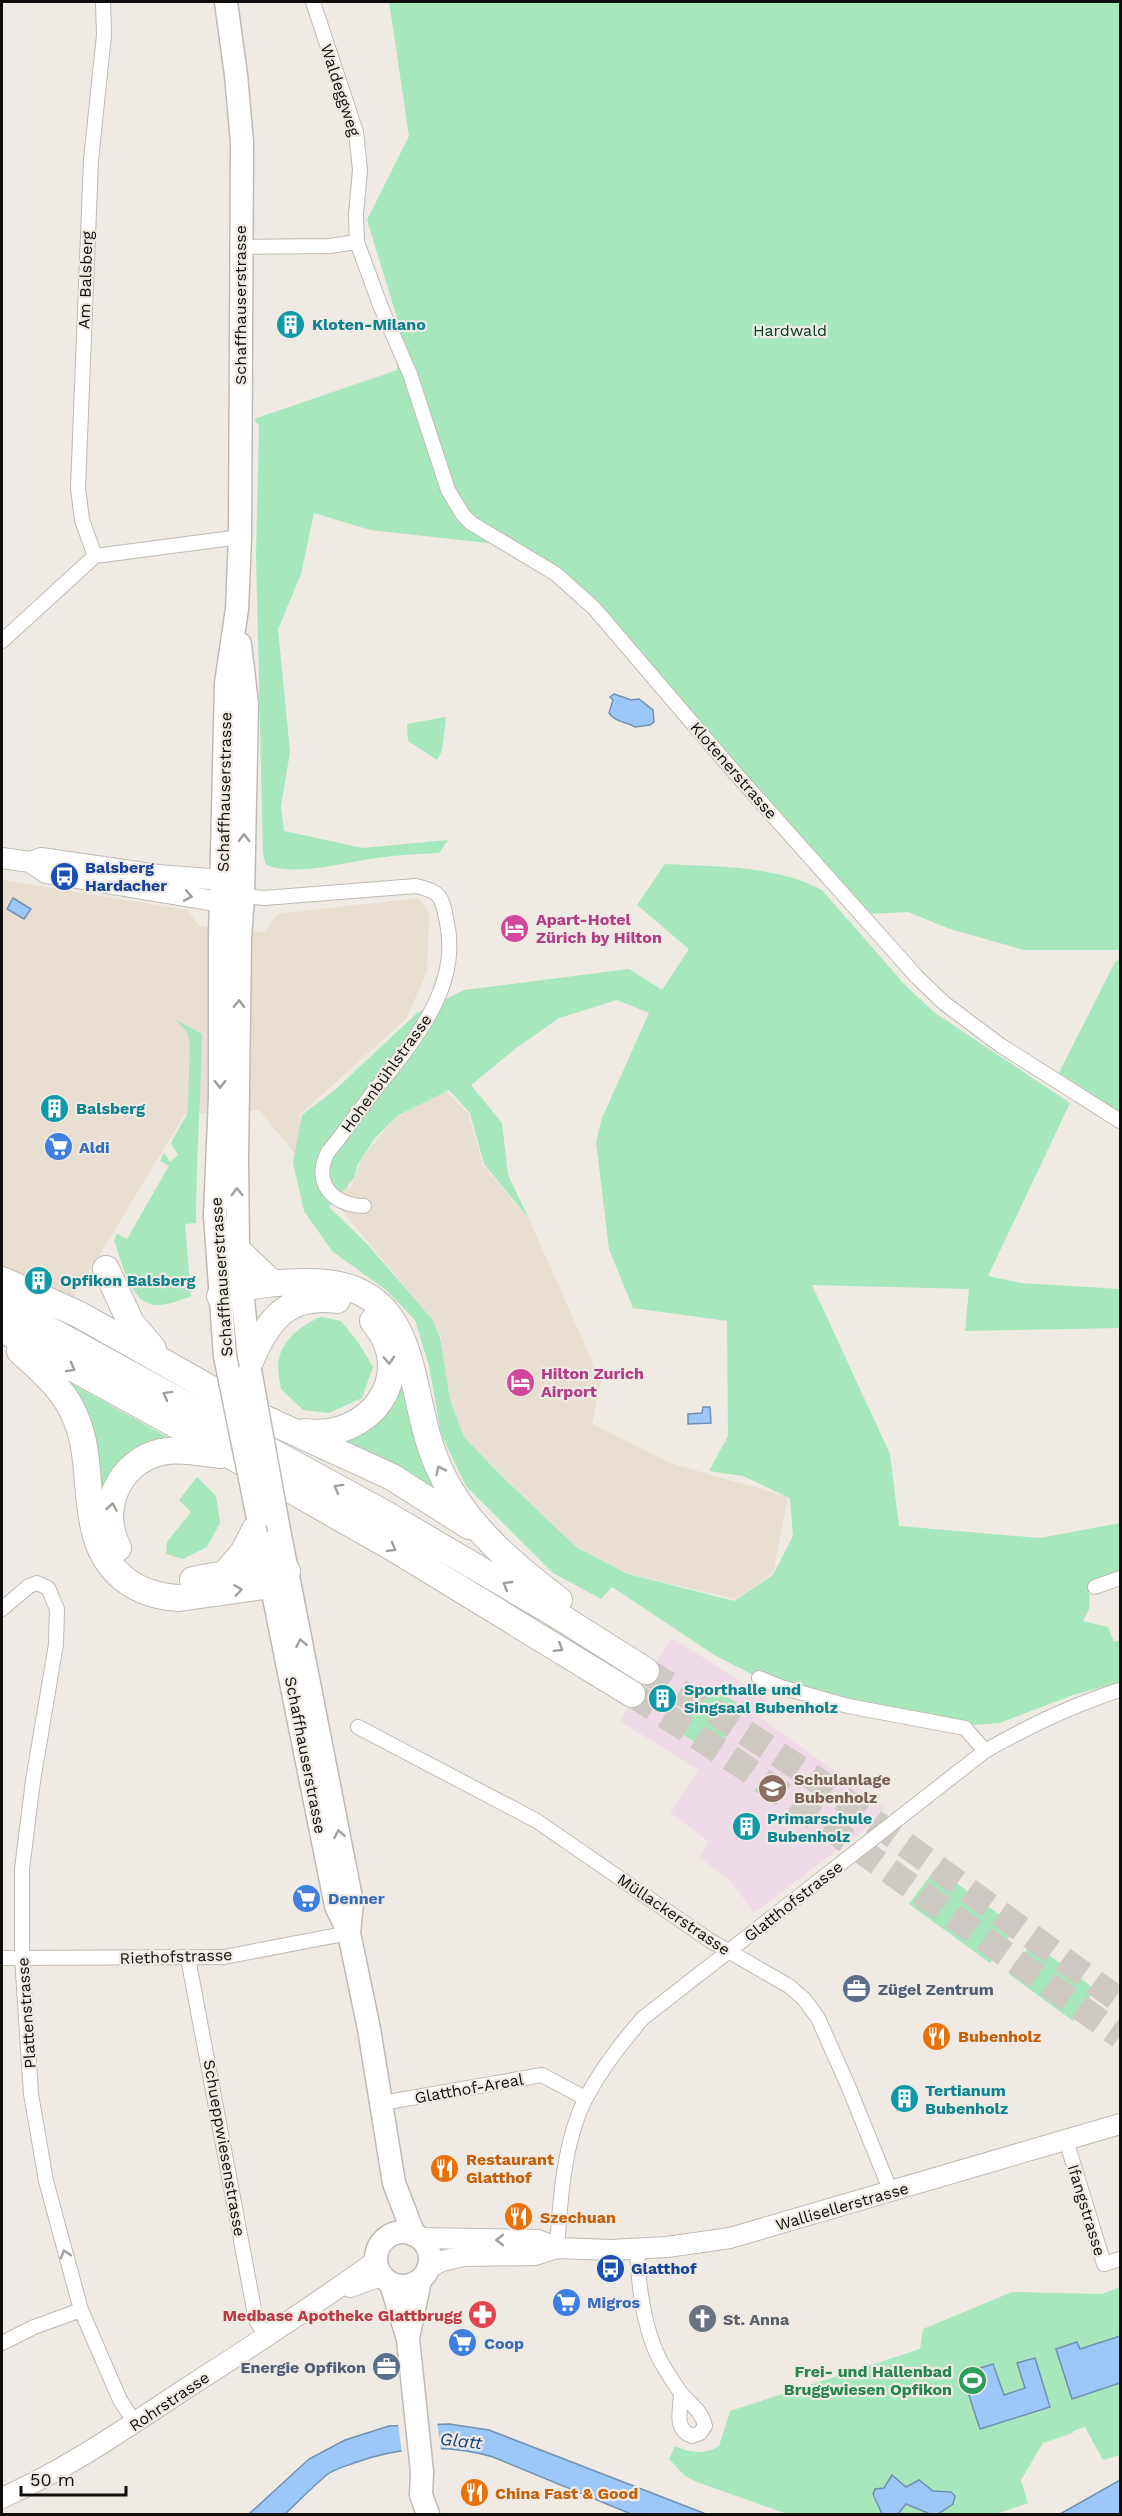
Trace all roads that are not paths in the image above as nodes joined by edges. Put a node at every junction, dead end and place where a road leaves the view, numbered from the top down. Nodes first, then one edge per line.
1 (103, 2) edge
2 (226, 2) edge
3 (313, 2) edge
4 (357, 242) junction
5 (241, 247) junction
6 (240, 537) junction
7 (95, 556) junction
8 (237, 609) junction
9 (2, 641) edge
10 (2, 858) edge
11 (221, 891) junction
12 (243, 896) junction
13 (1120, 1121) edge
14 (364, 1206) dead end
15 (238, 1251) junction
16 (2, 1280) edge
17 (271, 1282) junction
18 (234, 1295) junction
19 (301, 1300) junction
20 (2, 1304) edge
21 (78, 1314) junction
22 (2, 1329) edge
23 (2, 1334) edge
24 (242, 1363) junction
25 (173, 1368) junction
26 (293, 1431) junction
27 (231, 1456) junction
28 (265, 1524) junction
29 (485, 1536) junction
30 (225, 1574) junction
31 (275, 1574) junction
32 (1120, 1578) edge
33 (1095, 1587) dead end
34 (2, 1609) edge
35 (759, 1678) dead end
36 (1120, 1689) edge
37 (632, 1694) tunnel mouth
38 (358, 1727) dead end
39 (984, 1751) junction
40 (349, 1933) junction
41 (729, 1952) junction
42 (2, 1958) edge
43 (22, 1958) junction
44 (188, 1958) junction
45 (585, 2098) junction
46 (382, 2103) junction
47 (1120, 2124) edge
48 (1066, 2140) junction
49 (394, 2183) junction
50 (891, 2192) junction
51 (416, 2237) junction
52 (386, 2238) junction
53 (557, 2248) junction
54 (637, 2249) junction
55 (1120, 2259) edge
56 (383, 2274) junction
57 (424, 2274) junction
58 (81, 2310) junction
59 (266, 2336) junction
60 (408, 2339) junction
61 (2, 2343) edge
62 (681, 2393) dead end
63 (135, 2423) junction
64 (421, 2469) junction
65 (2, 2498) edge
66 (428, 2514) edge
67 (444, 2514) edge

1 - 7 street, Am Balsberg
2 - 5 main road, Schaffhauserstrasse
3 - 4 street, Waldeggweg
4 - 5 street
4 - 13 street, Klotenerstrasse
5 - 6 main road, Schaffhauserstrasse
6 - 7 street
6 - 8 main road, Schaffhauserstrasse
7 - 9 street
8 - 11 main road, Schaffhauserstrasse
12 -> 8 main road, Schaffhauserstrasse
10 - 11 main road
11 - 12 main road
11 -> 18 main road, Schaffhauserstrasse
12 - 14 street, Hohenbühlstrasse
15 -> 12 main road, Schaffhauserstrasse
15 - 17 highway
15 - 18 main road, Schaffhauserstrasse
16 - 21 highway
17 - 18 highway
29 -> 17 highway
18 - 19 highway
18 - 24 main road, Schaffhauserstrasse
19 - 24 highway
19 -> 26 highway
29 -> 20 highway
21 - 25 highway
21 - 25 highway
22 -> 27 highway
23 -> 31 highway
24 - 28 main road, Schaffhauserstrasse, bridge
25 - 26 highway
26 - 29 highway
30 -> 27 highway
27 -> 37 highway
28 - 30 highway
28 - 31 main road, Schaffhauserstrasse
30 - 31 highway
31 - 40 main road, Schaffhauserstrasse
32 - 33 street
34 - 43 street, Plattenstrasse
35 - 39 street
36 - 39 street, Glatthofstrasse
38 - 41 street, Müllackerstrasse
39 - 41 street, Glatthofstrasse
40 - 44 street, Riethofstrasse
40 - 46 main road, Schaffhauserstrasse
41 - 45 street, Glatthofstrasse
41 - 50 street, Müllackerstrasse
42 - 43 street, Riethofstrasse
43 - 44 street, Riethofstrasse
58 -> 43 street, Plattenstrasse
44 - 59 street, Schueppwiesenstrasse
45 - 46 street, Glatthof-Areal
45 - 53 street, Glatthofstrasse
46 - 49 main road, Schaffhauserstrasse
47 - 48 main road, Wallisellerstrasse
48 - 50 main road, Wallisellerstrasse
48 - 55 street, Ifangstrasse
49 - 51 main road, Schaffhauserstrasse
49 - 52 main road, Schaffhauserstrasse
50 - 54 main road, Wallisellerstrasse
51 - 52 main road
53 -> 51 main road, Wallisellerstrasse
51 - 57 main road, Schaffhauserstrasse
52 - 56 main road, Schaffhauserstrasse
53 - 54 main road, Wallisellerstrasse
53 - 57 main road, Wallisellerstrasse
54 - 62 street
56 - 57 main road
56 - 59 main road, Rohrstrasse
56 - 60 main road, Schaffhauserstrasse
57 - 60 main road, Schaffhauserstrasse
58 - 61 street
58 - 63 street, Plattenstrasse
59 - 63 main road, Rohrstrasse
60 - 64 main road, Schaffhauserstrasse
63 - 65 main road, Rohrstrasse
64 - 66 main road, Schaffhauserstrasse
64 - 67 main road, Schaffhauserstrasse

